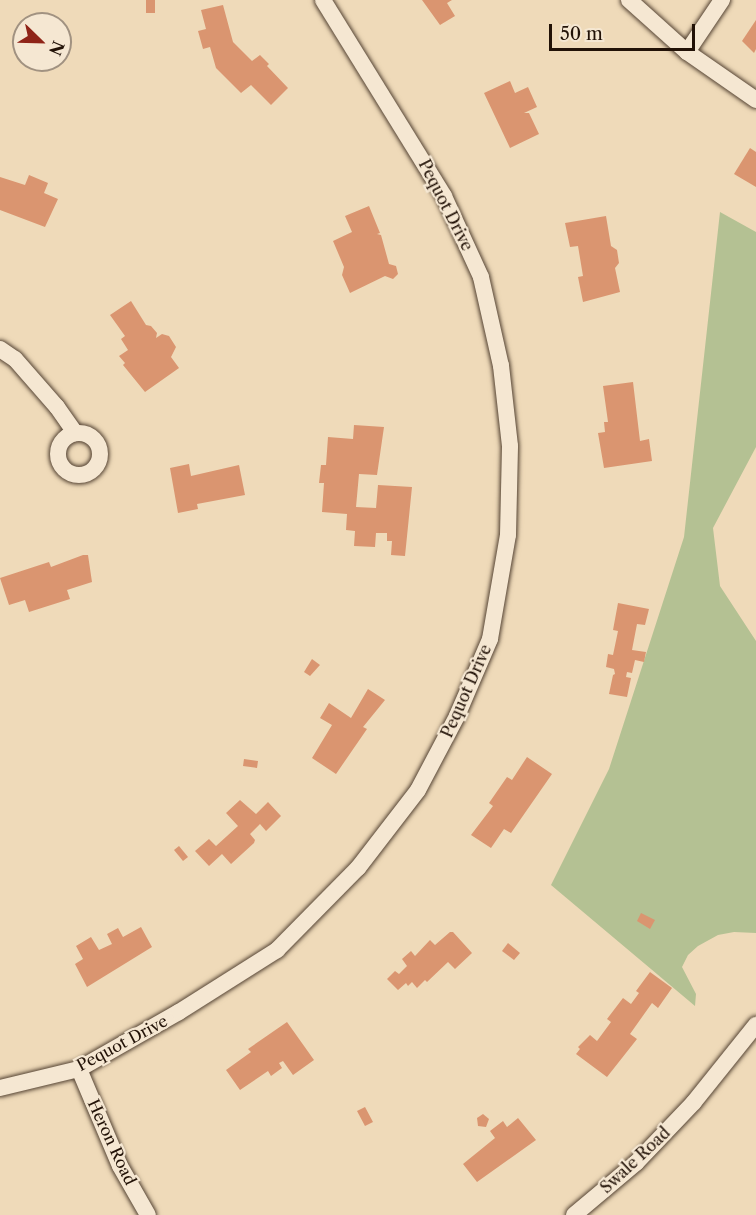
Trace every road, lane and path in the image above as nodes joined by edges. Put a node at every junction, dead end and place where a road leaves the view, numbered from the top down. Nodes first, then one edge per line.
1 (323, 0) edge
2 (629, 0) edge
3 (722, 0) edge
4 (687, 51) junction
5 (756, 100) edge
6 (0, 349) edge
7 (75, 433) dead end
8 (756, 1026) edge
9 (79, 1069) junction
10 (0, 1088) edge
11 (148, 1215) edge
12 (574, 1215) edge

1 - 9 street, Pequot Drive
2 - 4 street
3 - 4 street
4 - 5 street
6 - 7 street
8 - 12 street, Swale Road
9 - 10 street, Pequot Drive
9 - 11 street, Heron Road

